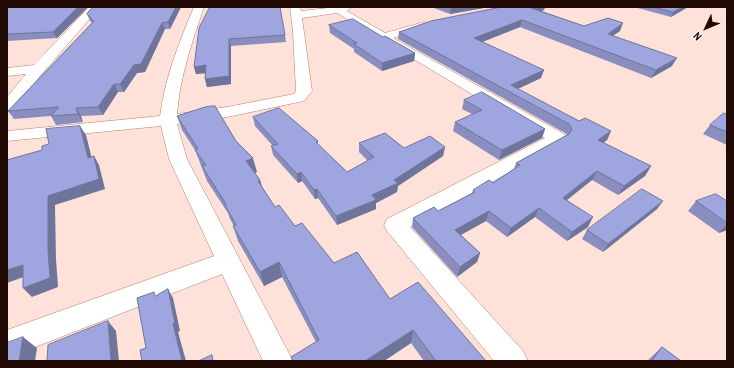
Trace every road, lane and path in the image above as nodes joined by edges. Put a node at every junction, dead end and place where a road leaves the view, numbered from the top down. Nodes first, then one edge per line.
1 (94, 7) edge
2 (199, 7) edge
3 (343, 8) edge
4 (296, 11) edge
5 (444, 22) edge
6 (383, 37) junction
7 (38, 69) junction
8 (7, 72) edge
9 (7, 108) edge
10 (168, 121) junction
11 (7, 136) edge
12 (228, 261) junction
13 (7, 344) edge
14 (278, 361) edge
15 (513, 361) edge

1 - 7 street
2 - 10 street
3 - 4 street
3 - 6 street
4 - 10 street
5 - 6 street
6 - 15 street
7 - 8 street
7 - 9 street
10 - 11 street
10 - 12 street
12 - 13 street
12 - 14 street

